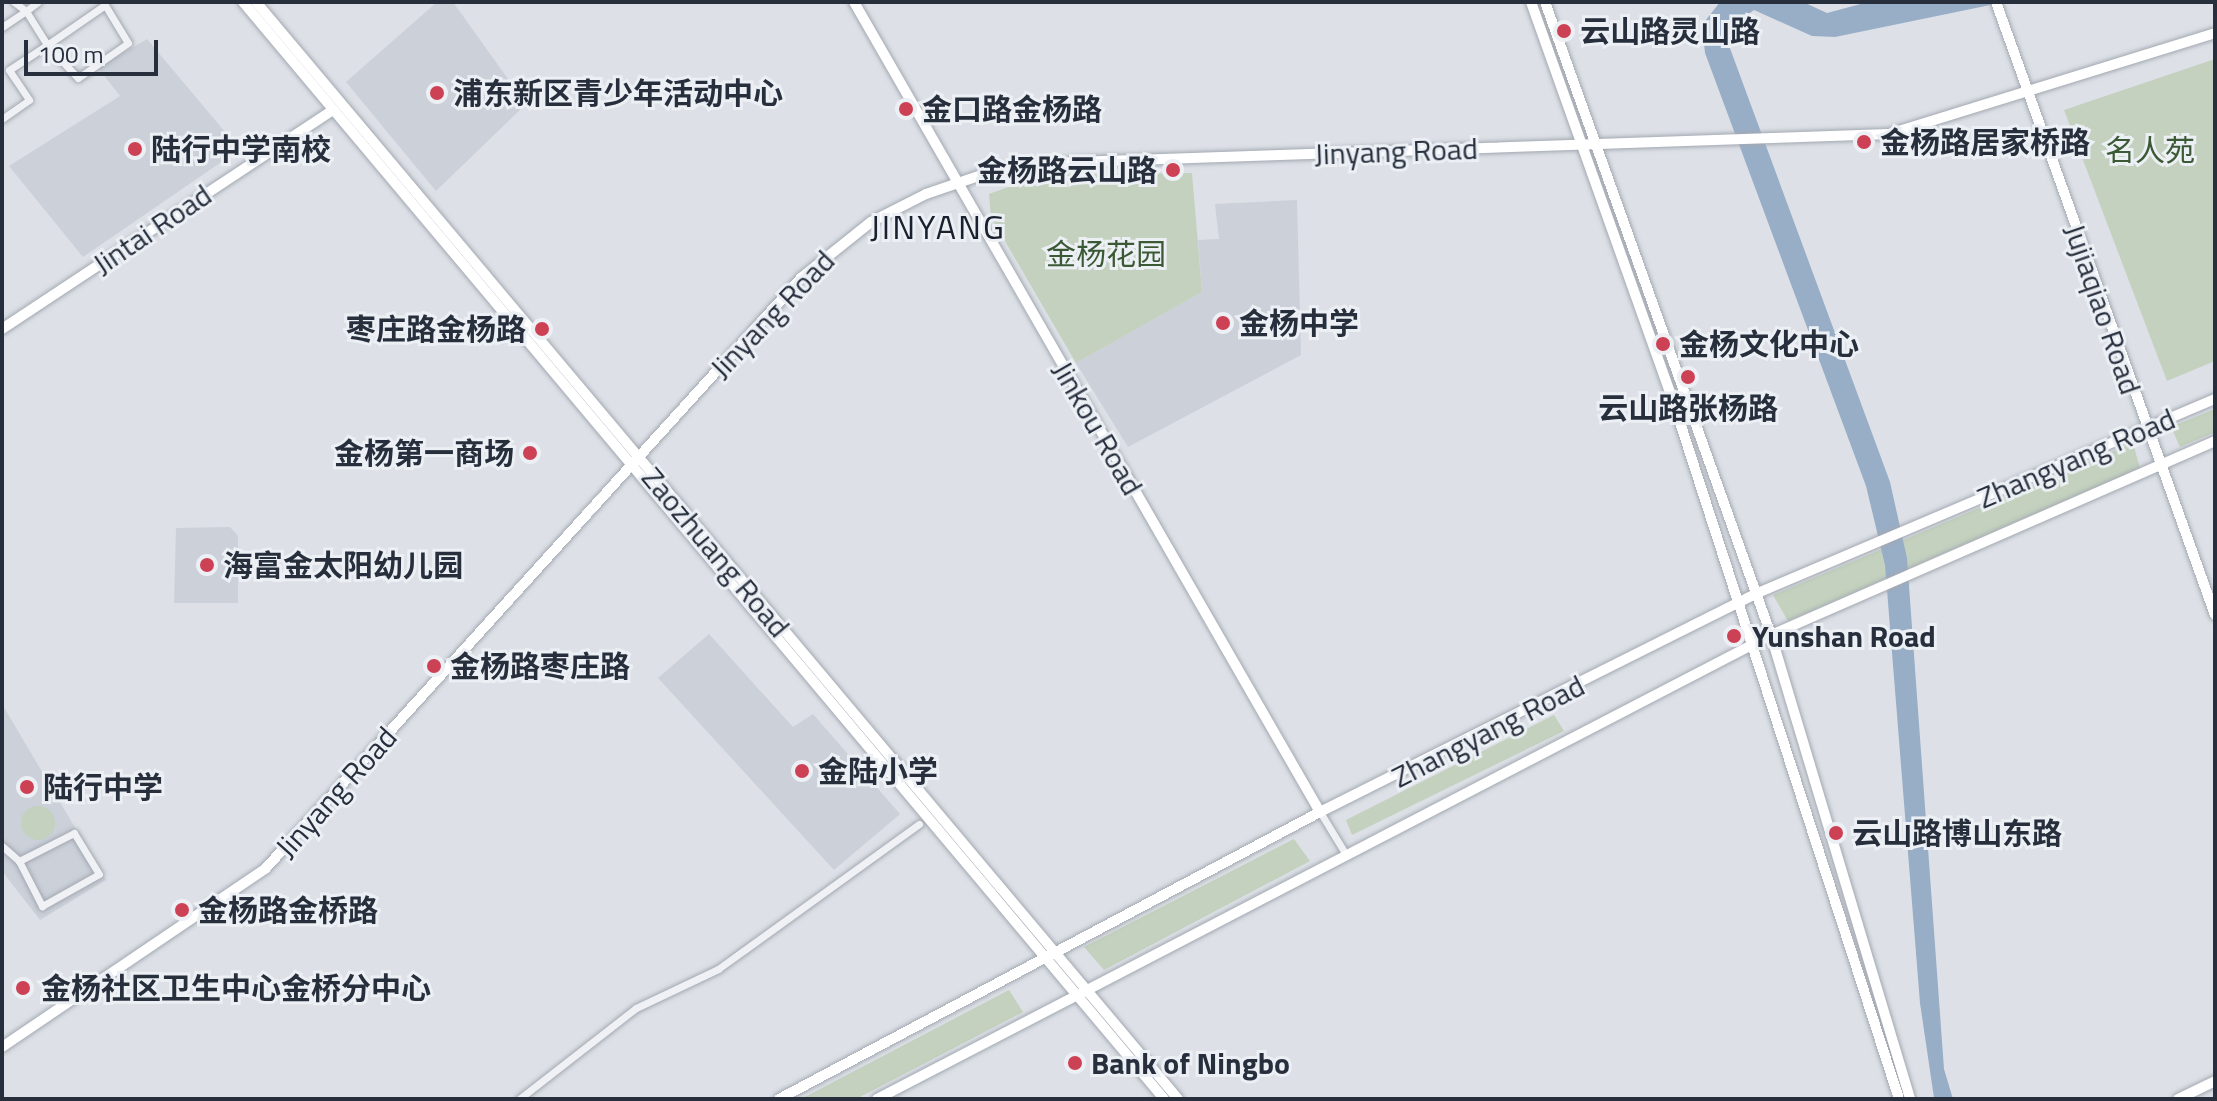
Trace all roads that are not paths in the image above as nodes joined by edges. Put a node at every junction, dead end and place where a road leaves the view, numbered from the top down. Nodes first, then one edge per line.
1 (14, 2) edge
2 (38, 2) edge
3 (243, 2) edge
4 (256, 2) edge
5 (854, 2) edge
6 (1531, 2) edge
7 (1545, 2) edge
8 (105, 3) edge
9 (1997, 7) edge
10 (26, 11) junction
11 (2, 27) edge
12 (2215, 33) edge
13 (47, 45) junction
14 (6, 72) edge
15 (2028, 95) junction
16 (337, 107) junction
17 (2, 119) edge
18 (1588, 145) junction
19 (956, 182) junction
20 (2, 329) edge
21 (2215, 399) edge
22 (2145, 429) junction
23 (2215, 441) edge
24 (634, 462) junction
25 (2160, 463) junction
26 (1754, 596) junction
27 (1741, 603) junction
28 (2215, 615) edge
29 (1771, 635) junction
30 (1754, 644) junction
31 (1320, 812) junction
32 (919, 824) dead end
33 (2, 846) edge
34 (1345, 853) junction
35 (19, 861) junction
36 (1045, 955) junction
37 (1082, 995) junction
38 (2, 1047) edge
39 (2215, 1081) edge
40 (519, 1099) edge
41 (779, 1099) edge
42 (877, 1099) edge
43 (1164, 1099) edge
44 (1178, 1099) edge
45 (1899, 1099) edge
46 (1910, 1099) edge
47 (2178, 1099) edge

1 - 10 street
2 - 10 street
3 - 16 street, Zaozhuang Road
4 - 16 street, Zaozhuang Road
5 - 19 street, Jinkou Road
6 - 18 street
7 - 18 street
8 - 13 street
8 - 13 street
9 - 15 street, Jujiaqiao Road
10 - 11 street
10 - 13 street
12 - 15 street, Jinyang Road
13 - 14 street
14 - 17 street
15 - 18 street, Jinyang Road
15 - 22 street, Jujiaqiao Road
16 - 20 street, Jintai Road
16 - 24 street, Zaozhuang Road
18 - 19 street, Jinyang Road
18 - 26 street
18 - 27 street
19 - 24 street, Jinyang Road
19 - 31 street, Jinkou Road
21 - 22 street, Zhangyang Road
22 - 25 street, Jujiaqiao Road
22 - 26 street, Zhangyang Road
23 - 25 street, Zhangyang Road
24 - 36 street, Zaozhuang Road
24 - 38 street, Jinyang Road
25 - 28 street, Jujiaqiao Road
25 - 29 street, Zhangyang Road
26 - 27 street, Zhangyang Road
26 - 29 street
27 - 30 street
27 - 31 street, Zhangyang Road
29 - 30 street, Zhangyang Road
29 - 46 street
30 - 34 street, Zhangyang Road
30 - 45 street
31 - 34 street, Jinkou Road
31 - 36 street, Zhangyang Road
32 - 40 street
33 - 35 street
34 - 37 street, Zhangyang Road
35 - 35 street
36 - 37 street, Zaozhuang Road
36 - 41 street, Zhangyang Road
37 - 42 street, Zhangyang Road
37 - 43 street, Zaozhuang Road
37 - 44 street, Zaozhuang Road
39 - 47 street

